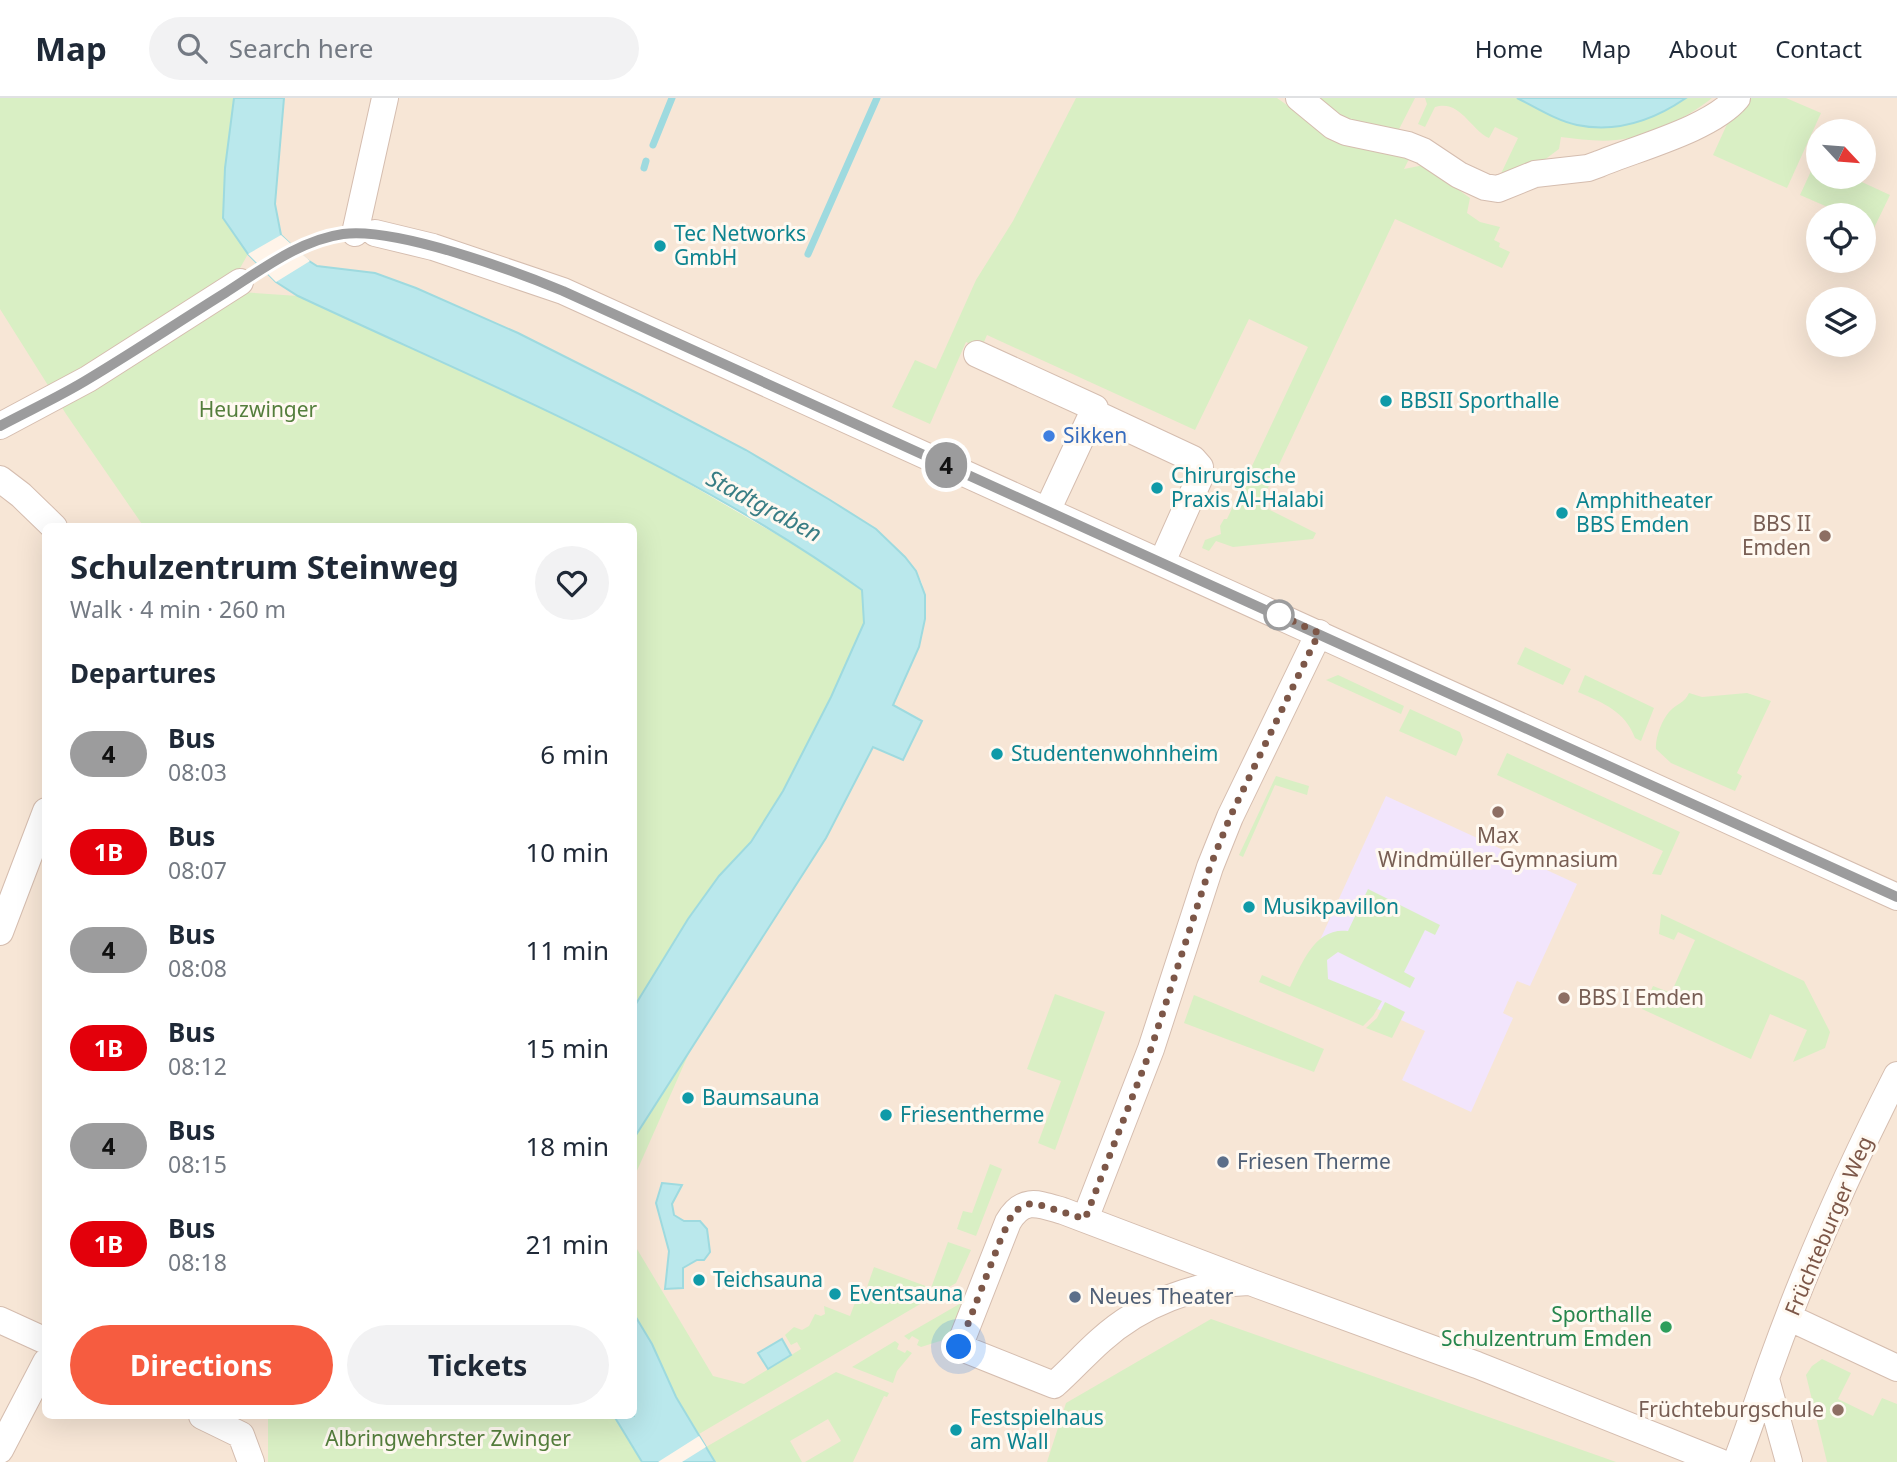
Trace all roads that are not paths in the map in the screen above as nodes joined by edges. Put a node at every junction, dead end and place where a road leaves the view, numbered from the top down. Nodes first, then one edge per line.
1 (385, 98) edge
2 (1299, 98) edge
3 (1737, 98) edge
4 (240, 282) dead end
5 (977, 354) dead end
6 (1103, 417) dead end
7 (0, 426) edge
8 (0, 479) edge
9 (1047, 510) junction
10 (50, 523) edge
11 (1162, 562) junction
12 (1319, 633) junction
13 (42, 822) edge
14 (1897, 897) edge
15 (0, 932) edge
16 (1897, 1075) edge
17 (1085, 1219) junction
18 (1249, 1282) junction
19 (1790, 1318) junction
20 (0, 1320) edge
21 (42, 1339) edge
22 (1897, 1368) edge
23 (42, 1370) edge
24 (1766, 1379) junction
25 (208, 1419) edge
26 (0, 1450) edge
27 (251, 1462) edge
28 (1720, 1462) edge
29 (1736, 1462) edge
30 (1789, 1462) edge

1 - 9 street
2 - 3 street
4 - 7 street
5 - 9 street
6 - 11 street
8 - 10 street
9 - 11 street
11 - 12 street
12 - 14 street
12 - 17 street
13 - 15 street
16 - 19 street, Früchteburger Weg
17 - 18 street
17 - 18 street
18 - 28 street
19 - 22 street
19 - 24 street, Früchteburger Weg
20 - 21 street
23 - 26 street
24 - 29 street, Früchteburger Weg
24 - 30 street
25 - 27 street

